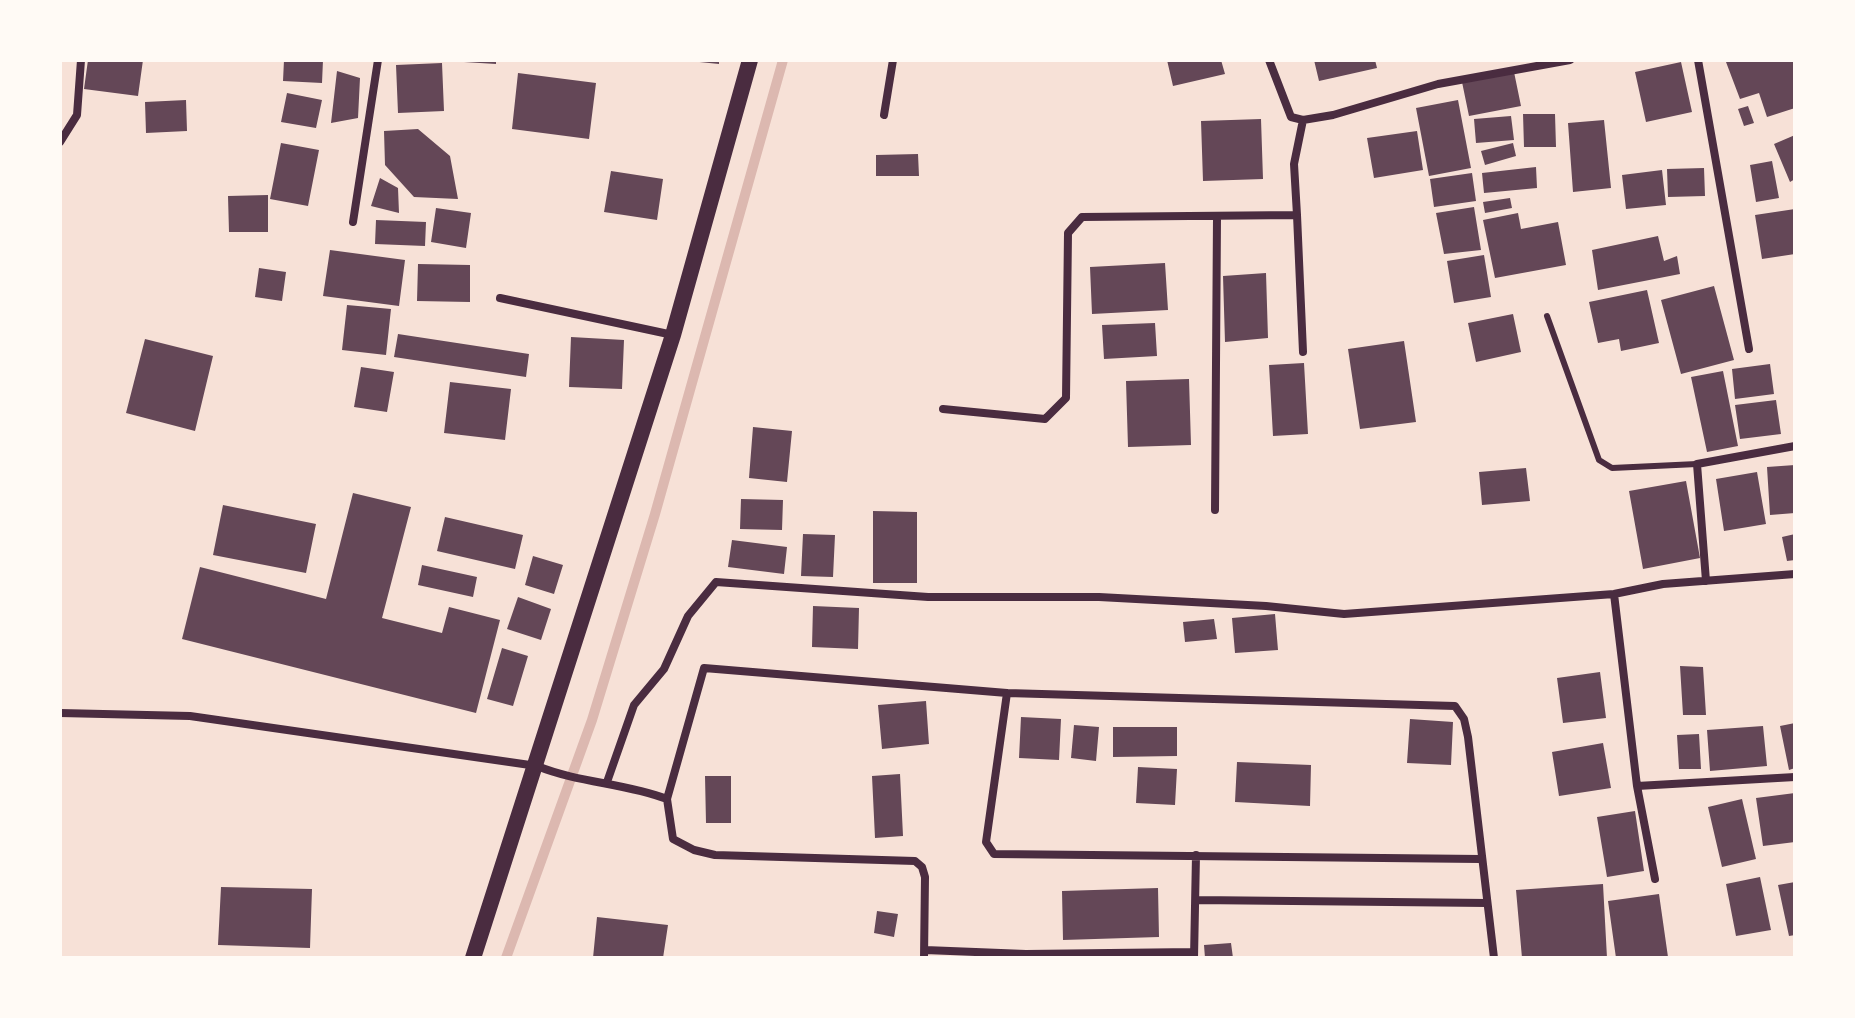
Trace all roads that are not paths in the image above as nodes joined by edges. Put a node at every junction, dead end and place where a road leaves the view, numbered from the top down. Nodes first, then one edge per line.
1 (81, 60) edge
2 (378, 60) edge
3 (750, 60) edge
4 (893, 60) edge
5 (1269, 60) edge
6 (1570, 60) edge
7 (1698, 60) edge
8 (884, 115) dead end
9 (1303, 120) junction
10 (60, 142) edge
11 (1297, 215) junction
12 (1217, 217) junction
13 (353, 222) dead end
14 (500, 298) dead end
15 (1547, 316) dead end
16 (673, 335) junction
17 (1749, 349) dead end
18 (1303, 352) dead end
19 (943, 409) dead end
20 (1795, 446) edge
21 (1697, 464) junction
22 (1215, 510) dead end
23 (1795, 574) edge
24 (1706, 581) junction
25 (1614, 594) junction
26 (1007, 693) junction
27 (60, 713) edge
28 (537, 766) junction
29 (1795, 777) edge
30 (607, 782) junction
31 (1637, 786) junction
32 (667, 799) junction
33 (1196, 855) junction
34 (1480, 859) junction
35 (1655, 879) dead end
36 (1196, 900) junction
37 (1487, 903) junction
38 (925, 954) edge
39 (1194, 955) edge
40 (1026, 956) edge
41 (473, 958) edge
42 (1494, 958) edge

1 - 10 street
2 - 13 street
3 - 16 main road
4 - 8 street
5 - 9 street
6 - 9 street
7 - 17 street
9 - 11 street
11 - 12 street
11 - 18 street
12 - 19 street
12 - 22 street
14 - 16 street
15 - 21 lane
16 - 28 main road
20 - 21 street
21 - 24 street
23 - 24 street
24 - 25 street
25 - 30 street
25 - 31 street
26 - 32 street
26 - 33 street
26 - 34 street
27 - 28 street
28 - 30 street
28 - 41 main road
29 - 31 street
30 - 32 street
31 - 35 street
32 - 38 street
33 - 34 street
33 - 36 street
34 - 37 street
36 - 37 street
36 - 39 street
37 - 42 street
38 - 40 street
39 - 40 street

